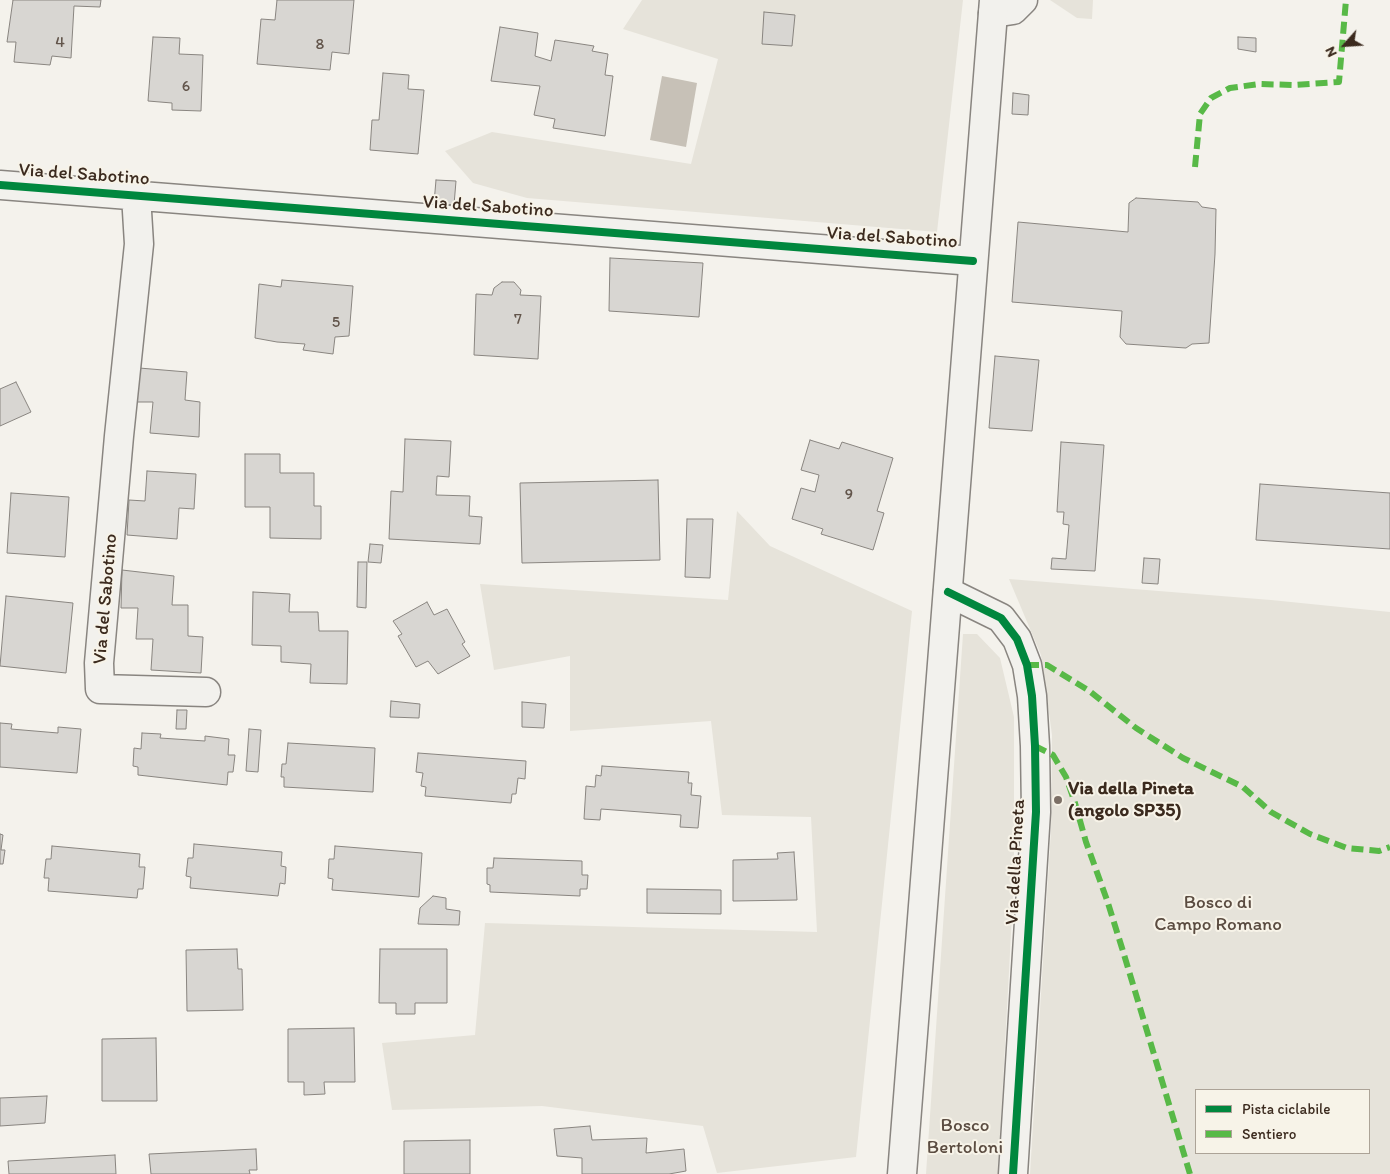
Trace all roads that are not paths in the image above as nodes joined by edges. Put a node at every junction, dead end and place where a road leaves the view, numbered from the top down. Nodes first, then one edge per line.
1 (1024, 0) edge
2 (993, 7) edge
3 (0, 185) edge
4 (136, 195) junction
5 (973, 261) junction
6 (948, 592) junction
7 (206, 692) dead end
8 (902, 1174) edge
9 (1013, 1174) edge

1 - 2 street
2 - 5 street
3 - 4 street, Via del Sabotino
4 - 5 street, Via del Sabotino
4 - 7 street, Via del Sabotino
5 - 6 street
6 - 8 street
6 - 9 street, Via della Pineta

